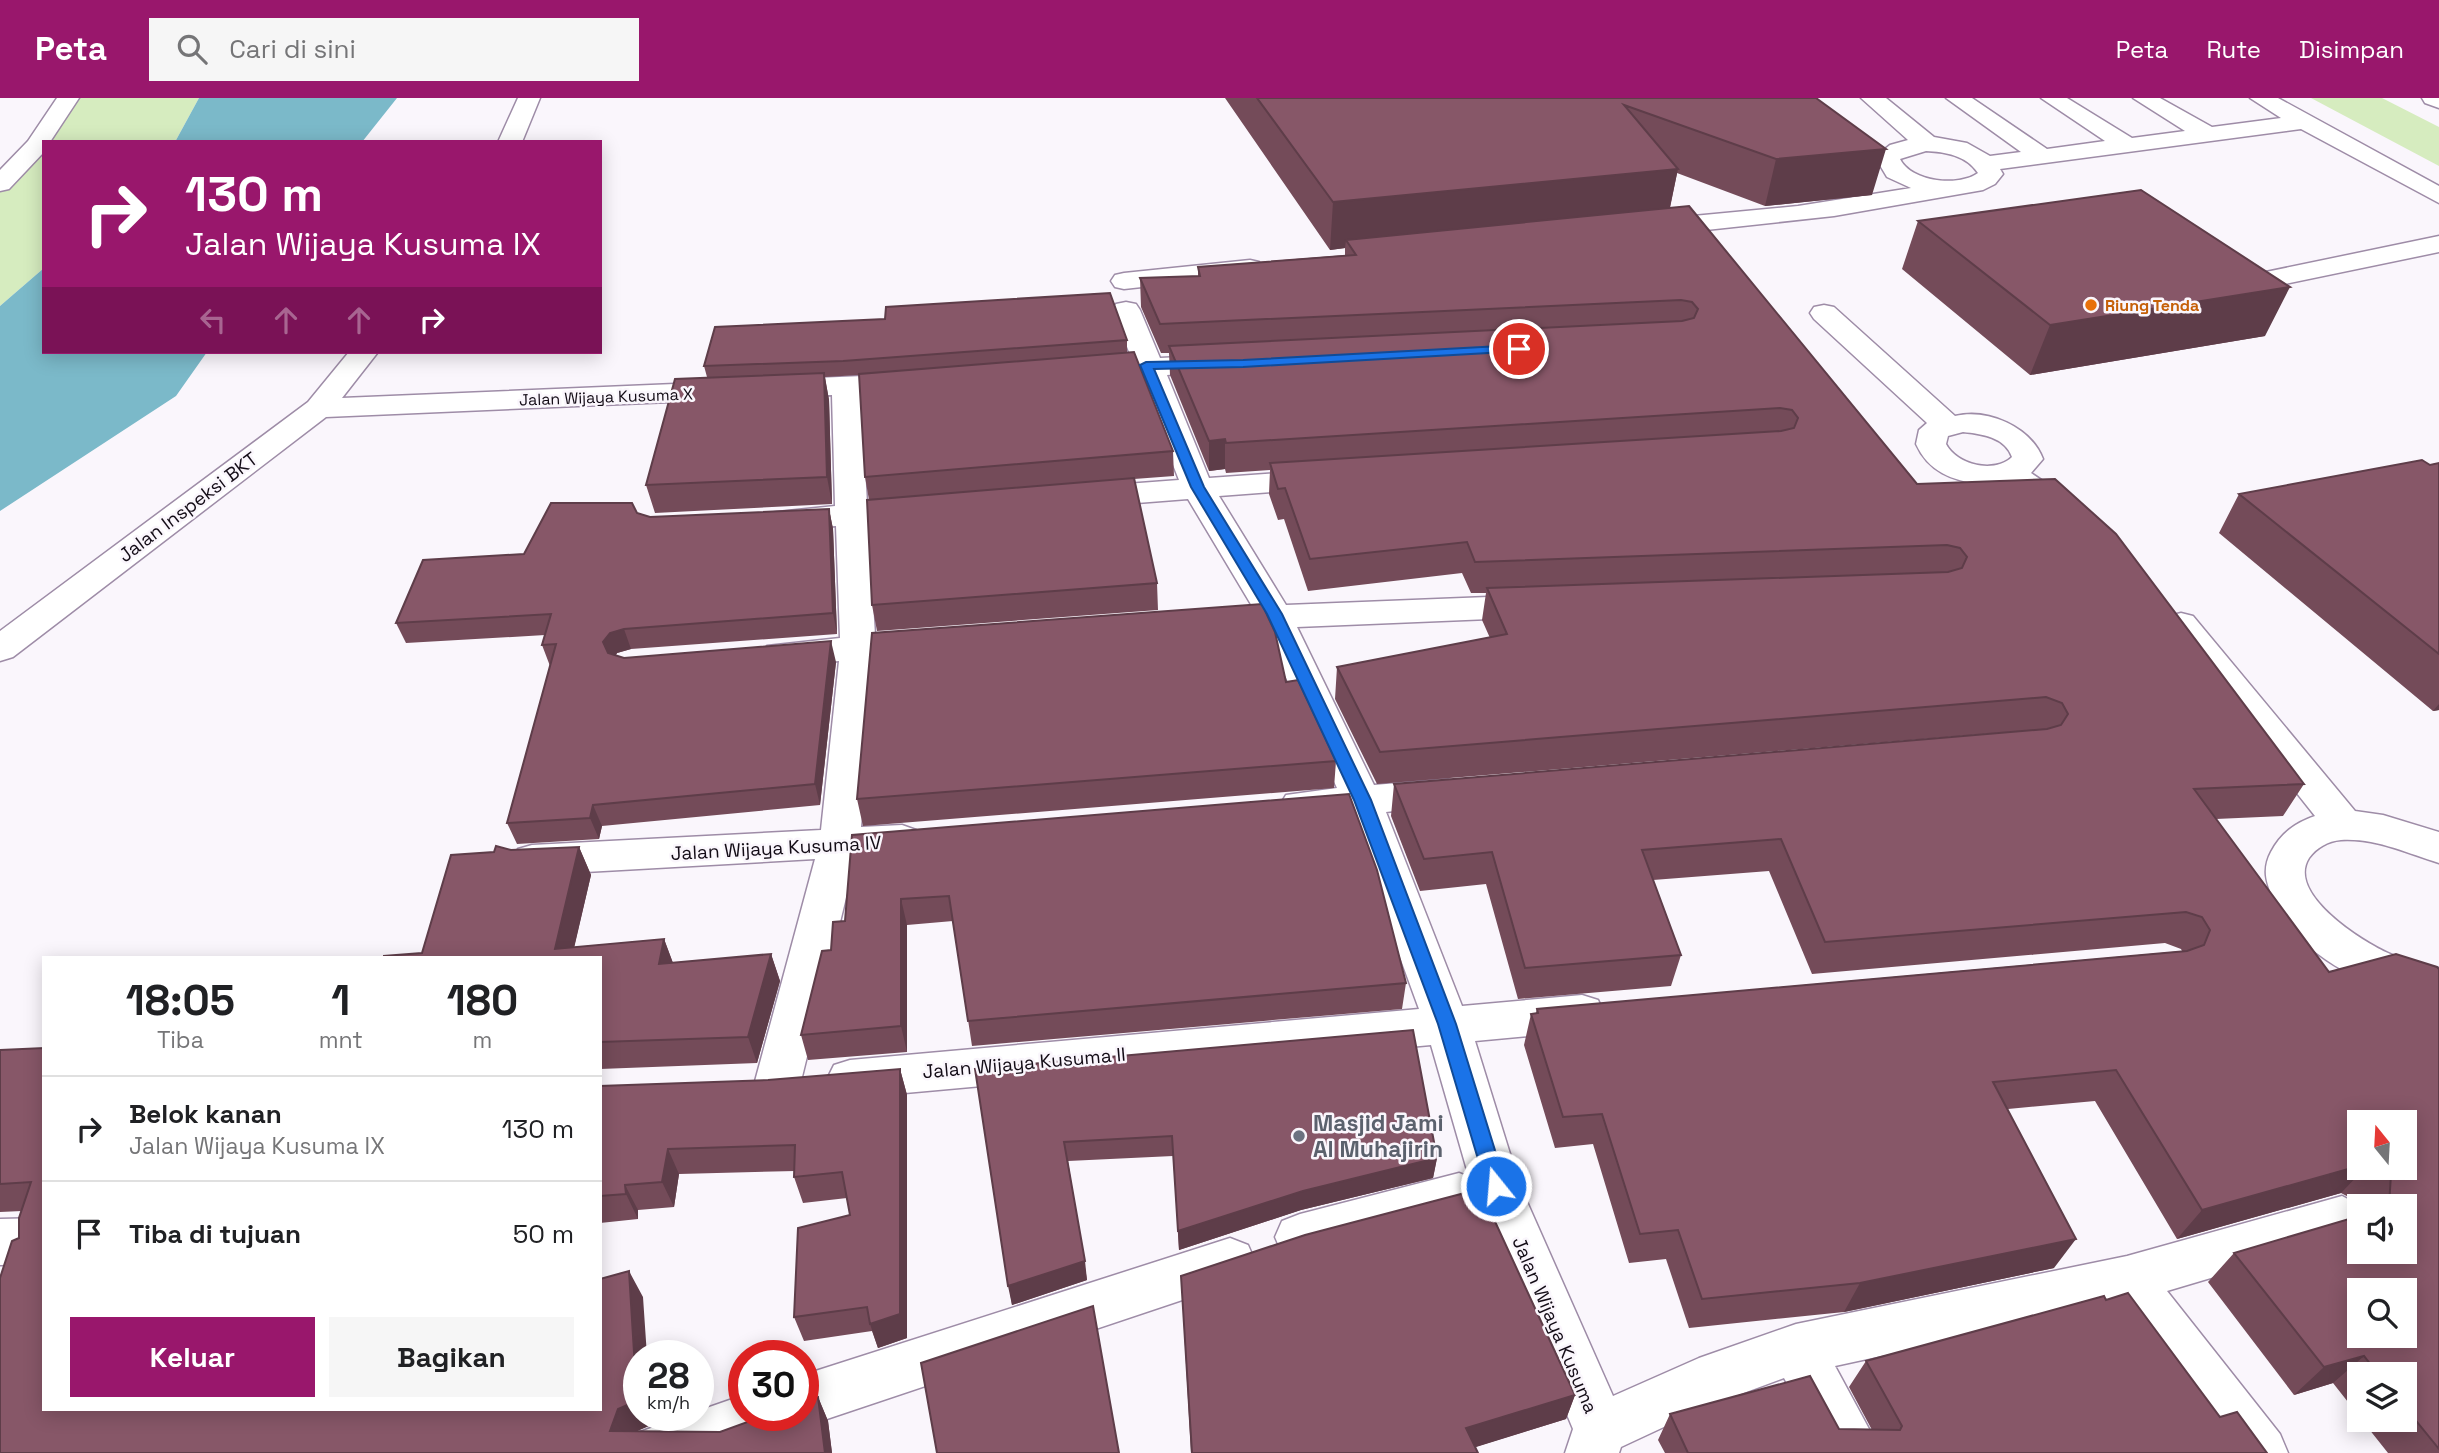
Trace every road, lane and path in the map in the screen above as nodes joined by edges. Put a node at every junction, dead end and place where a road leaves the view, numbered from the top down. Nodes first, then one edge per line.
1 (68, 98) edge
2 (529, 98) edge
3 (1872, 98) edge
4 (1957, 98) edge
5 (2052, 98) edge
6 (2144, 98) edge
7 (2261, 98) edge
8 (2433, 98) edge
9 (2439, 101) edge
10 (2304, 122) junction
11 (2210, 136) junction
12 (511, 140) edge
13 (1871, 145) edge
14 (1930, 145) junction
15 (2130, 147) junction
16 (1896, 149) junction
17 (2043, 157) junction
18 (1987, 164) junction
19 (0, 184) edge
20 (1946, 188) junction
21 (2439, 196) edge
22 (1632, 230) edge
23 (2439, 244) edge
24 (2398, 251) junction
25 (1275, 266) edge
26 (2434, 268) edge
27 (2261, 281) edge
28 (1824, 313) dead end
29 (362, 354) edge
30 (1243, 363) edge
31 (1146, 365) junction
32 (1064, 371) edge
33 (941, 381) edge
34 (846, 388) junction
35 (318, 408) junction
36 (1947, 425) junction
37 (2011, 474) junction
38 (1348, 478) edge
39 (1198, 487) junction
40 (1059, 499) edge
41 (948, 508) edge
42 (852, 516) junction
43 (747, 521) edge
44 (2083, 527) edge
45 (2164, 604) edge
46 (1565, 605) edge
47 (1275, 614) junction
48 (1177, 622) edge
49 (956, 640) edge
50 (858, 648) junction
51 (0, 649) edge
52 (751, 656) edge
53 (1488, 789) edge
54 (1363, 800) junction
55 (1266, 808) edge
56 (2345, 826) junction
57 (935, 837) edge
58 (838, 846) junction
59 (2439, 848) edge
60 (523, 860) edge
61 (2439, 985) edge
62 (1627, 1009) edge
63 (1447, 1024) junction
64 (1496, 1186) junction
65 (2343, 1218) edge
66 (42, 1241) edge
67 (0, 1242) edge
68 (2127, 1279) junction
69 (1796, 1349) junction
70 (819, 1396) edge
71 (728, 1427) edge
72 (1596, 1441) edge
73 (654, 1453) edge
74 (1855, 1453) edge
75 (2260, 1453) edge

1 - 19 street
2 - 12 street
3 - 14 street
4 - 17 street
5 - 15 street
6 - 11 street
7 - 10 street
8 - 9 street
10 - 11 street
10 - 21 street
11 - 15 street
13 - 16 street
14 - 16 street
14 - 18 street
15 - 17 street
16 - 20 street
17 - 18 street
18 - 20 street
20 - 22 street
23 - 24 street
24 - 26 street
24 - 27 street
25 - 31 street, Jalan Wijaya Kusuma
28 - 36 street
29 - 35 street, Jalan Inspeksi BKT
30 - 31 street
31 - 32 street
31 - 39 street, Jalan Wijaya Kusuma
33 - 34 street, Jalan Wijaya Kusuma X
34 - 35 street, Jalan Wijaya Kusuma X
34 - 42 street
35 - 51 street, Jalan Inspeksi BKT
36 - 37 street
36 - 37 street
37 - 44 street
38 - 39 street
39 - 40 street
39 - 47 street, Jalan Wijaya Kusuma
41 - 42 street
42 - 43 street
42 - 50 street
45 - 56 street
46 - 47 street
47 - 48 street
47 - 54 street, Jalan Wijaya Kusuma
49 - 50 street
50 - 52 street
50 - 58 street
53 - 54 street
54 - 55 street
54 - 63 street, Jalan Wijaya Kusuma
56 - 59 street
56 - 61 street
57 - 58 street, Jalan Wijaya Kusuma IV
58 - 60 street, Jalan Wijaya Kusuma IV
58 - 63 street, Jalan Wijaya Kusuma II
62 - 63 street, Jalan Wijaya Kusuma II
63 - 64 street, Jalan Wijaya Kusuma
64 - 70 street
64 - 72 street, Jalan Wijaya Kusuma
65 - 68 street
66 - 67 street
68 - 69 street
68 - 75 street
69 - 72 street
69 - 74 street
71 - 73 street

